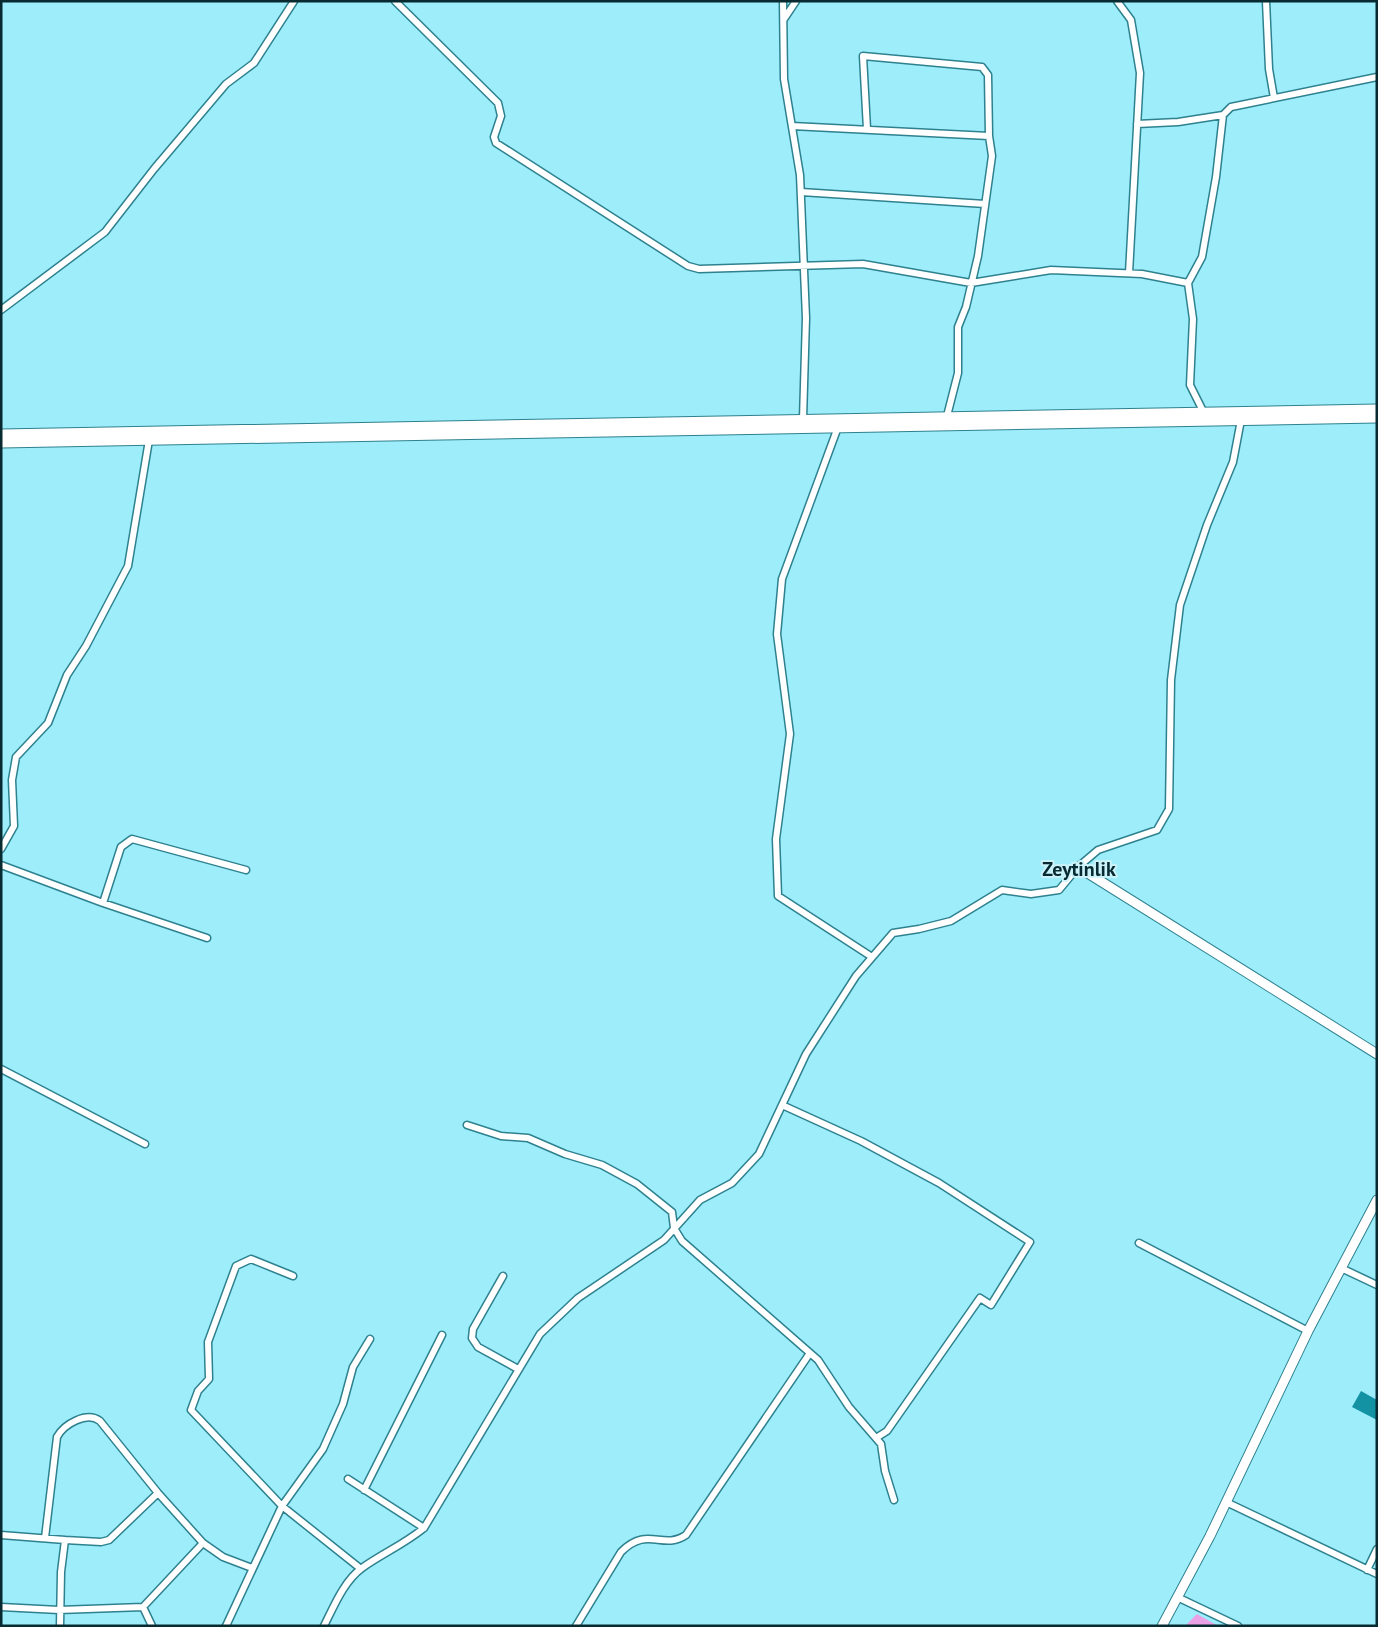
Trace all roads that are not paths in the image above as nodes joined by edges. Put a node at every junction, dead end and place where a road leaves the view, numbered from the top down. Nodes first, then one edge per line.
1 (294, 1) edge
2 (395, 1) edge
3 (783, 1) edge
4 (796, 1) edge
5 (1117, 1) edge
6 (1266, 1) edge
7 (783, 20) junction
8 (1377, 77) edge
9 (1274, 98) junction
10 (1223, 114) junction
11 (1137, 124) junction
12 (792, 126) junction
13 (867, 129) junction
14 (989, 136) junction
15 (801, 192) junction
16 (985, 204) junction
17 (802, 267) junction
18 (1129, 273) junction
19 (971, 283) junction
20 (1188, 283) junction
21 (1, 310) edge
22 (1377, 409) edge
23 (947, 416) junction
24 (1205, 416) junction
25 (1377, 418) edge
26 (1241, 420) junction
27 (803, 423) junction
28 (838, 427) junction
29 (1, 434) edge
30 (149, 440) junction
31 (1, 442) edge
32 (1, 849) edge
33 (1, 864) edge
34 (1078, 867) junction
35 (246, 870) dead end
36 (103, 903) junction
37 (207, 938) dead end
38 (872, 958) junction
39 (1377, 1054) edge
40 (1, 1069) edge
41 (782, 1105) junction
42 (467, 1125) dead end
43 (146, 1144) dead end
44 (1377, 1200) edge
45 (674, 1228) junction
46 (1139, 1243) dead end
47 (1341, 1268) junction
48 (293, 1276) dead end
49 (503, 1276) dead end
50 (1377, 1285) edge
51 (1308, 1331) junction
52 (442, 1335) dead end
53 (370, 1338) dead end
54 (810, 1353) junction
55 (518, 1369) junction
56 (876, 1438) junction
57 (348, 1479) dead end
58 (364, 1490) junction
59 (158, 1493) junction
60 (894, 1500) dead end
61 (1226, 1502) junction
62 (282, 1506) junction
63 (424, 1528) junction
64 (1, 1535) edge
65 (44, 1538) junction
66 (65, 1540) junction
67 (203, 1543) junction
68 (1377, 1550) edge
69 (252, 1568) junction
70 (361, 1569) junction
71 (1367, 1570) junction
72 (1377, 1574) edge
73 (1178, 1596) junction
74 (1, 1607) edge
75 (143, 1607) junction
76 (59, 1610) junction
77 (60, 1626) edge
78 (152, 1626) edge
79 (226, 1626) edge
80 (324, 1626) edge
81 (576, 1626) edge
82 (1162, 1626) edge
83 (1238, 1626) edge

1 - 21 street
2 - 17 street
3 - 7 street
4 - 7 street
5 - 11 street
6 - 9 street
7 - 12 street
8 - 9 street
9 - 10 street
10 - 11 street
10 - 20 street
11 - 18 street
12 - 13 street
12 - 15 street
13 - 14 street
13 - 14 street
14 - 16 street
15 - 16 street
15 - 17 street
16 - 19 street
17 - 19 street
17 - 27 street
18 - 19 street
18 - 20 street
19 - 23 street
20 - 24 street
22 - 24 street
23 - 24 street
23 - 27 street
24 - 26 street
24 - 28 street
25 - 26 street
26 - 34 street
27 - 28 street
27 - 29 street
27 - 30 street
28 - 38 street
30 - 31 street
30 - 32 street
33 - 36 street
34 - 38 street
34 - 39 street
35 - 36 street
36 - 37 street
38 - 41 street
40 - 43 street
41 - 45 street
41 - 56 street
42 - 45 street
44 - 47 street
45 - 54 street
45 - 55 street
46 - 51 street
47 - 50 street
47 - 51 street
48 - 62 street
49 - 55 street
51 - 61 street
52 - 58 street
53 - 62 street
54 - 56 street
54 - 81 street
55 - 63 street
56 - 60 street
57 - 58 street
58 - 63 street
59 - 65 street
59 - 66 street
59 - 67 street
61 - 71 street
61 - 73 street
62 - 69 street
62 - 70 street
63 - 70 street
64 - 65 street
65 - 66 street
66 - 76 street
67 - 69 street
67 - 75 street
68 - 71 street
69 - 79 street
70 - 80 street
71 - 72 street
73 - 82 street
73 - 83 street
74 - 76 street
75 - 76 street
75 - 78 street
76 - 77 street

